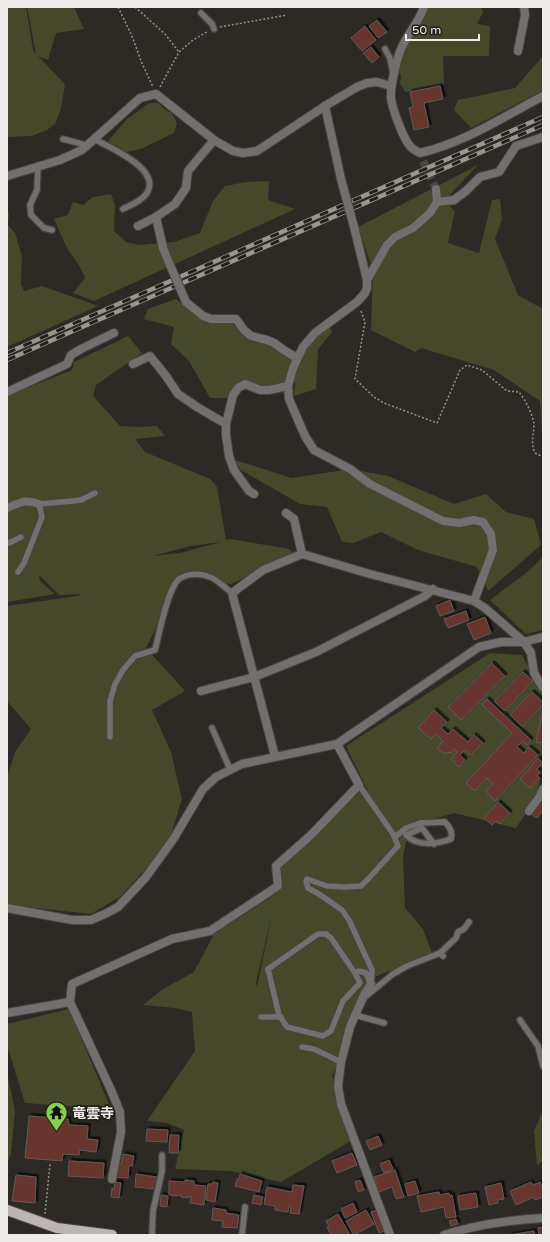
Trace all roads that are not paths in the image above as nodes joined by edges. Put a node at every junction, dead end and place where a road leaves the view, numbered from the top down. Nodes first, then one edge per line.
1 (424, 7) edge
2 (524, 7) edge
3 (201, 13) dead end
4 (214, 29) road end
5 (385, 49) dead end
6 (518, 52) dead end
7 (393, 83) junction
8 (543, 96) edge
9 (325, 106) junction
10 (543, 137) edge
11 (62, 139) dead end
12 (94, 139) junction
13 (214, 140) junction
14 (86, 147) junction
15 (38, 166) junction
16 (7, 176) edge
17 (436, 189) tunnel mouth
18 (437, 202) junction
19 (123, 209) dead end
20 (156, 217) junction
21 (138, 226) dead end
22 (52, 230) dead end
23 (368, 280) junction
24 (114, 333) dead end
25 (298, 358) junction
26 (132, 364) dead end
27 (288, 386) junction
28 (7, 392) edge
29 (226, 424) junction
30 (95, 493) dead end
31 (254, 494) dead end
32 (39, 504) junction
33 (7, 508) edge
34 (286, 513) dead end
35 (21, 537) dead end
36 (7, 542) edge
37 (302, 554) junction
38 (18, 572) dead end
39 (433, 590) junction
40 (232, 593) junction
41 (474, 600) junction
42 (543, 637) edge
43 (524, 642) junction
44 (254, 677) junction
45 (543, 688) edge
46 (201, 691) dead end
47 (212, 728) dead end
48 (110, 737) dead end
49 (337, 744) junction
50 (275, 756) junction
51 (230, 769) junction
52 (359, 786) junction
53 (543, 789) edge
54 (529, 811) dead end
55 (421, 826) junction
56 (395, 837) junction
57 (434, 844) junction
58 (7, 908) edge
59 (468, 922) dead end
60 (355, 973) junction
61 (371, 984) junction
62 (361, 1001) junction
63 (70, 1002) junction
64 (7, 1013) edge
65 (355, 1015) junction
66 (261, 1017) dead end
67 (281, 1017) junction
68 (520, 1020) dead end
69 (384, 1023) dead end
70 (302, 1047) dead end
71 (341, 1062) junction
72 (543, 1066) edge
73 (162, 1155) dead end
74 (112, 1179) dead end
75 (245, 1207) dead end
76 (7, 1210) edge
77 (543, 1218) edge
78 (112, 1235) edge
79 (152, 1235) edge
80 (242, 1235) edge
81 (390, 1235) edge
82 (444, 1235) edge

1 - 7 street
2 - 6 street
3 - 4 lane
5 - 7 lane
7 - 8 street
7 - 9 street
9 - 13 street
9 - 23 street, bridge
10 - 18 street
11 - 14 lane
12 - 13 street
12 - 14 street
12 - 19 lane
13 - 20 street
14 - 15 street
15 - 16 street
15 - 22 lane
17 - 18 street
18 - 23 street
20 - 21 street
20 - 25 street, bridge
23 - 25 street
24 - 28 street
25 - 27 street
26 - 29 street
27 - 29 street
27 - 41 street
29 - 31 street
30 - 32 lane
32 - 33 street
32 - 38 lane
34 - 37 street
35 - 36 lane
37 - 39 street
37 - 40 street
39 - 41 street
39 - 44 street
40 - 44 street
40 - 48 lane
41 - 43 street
42 - 43 street
43 - 45 street
43 - 49 street
44 - 46 street
44 - 50 street
47 - 51 lane
49 - 50 street
49 - 52 street
50 - 51 street
51 - 58 street
52 - 56 lane
52 - 63 street
53 - 54 street
55 - 56 lane
55 - 57 lane
55 - 57 lane
55 - 57 lane
56 - 61 lane
59 - 62 lane
60 - 61 lane
60 - 67 lane
60 - 67 lane
61 - 62 street
62 - 65 street
63 - 64 street
63 - 74 street
65 - 69 lane
65 - 71 street
66 - 67 lane
68 - 72 lane
70 - 71 lane
71 - 81 street
73 - 79 lane
75 - 80 lane
76 - 78 main road
77 - 82 street

